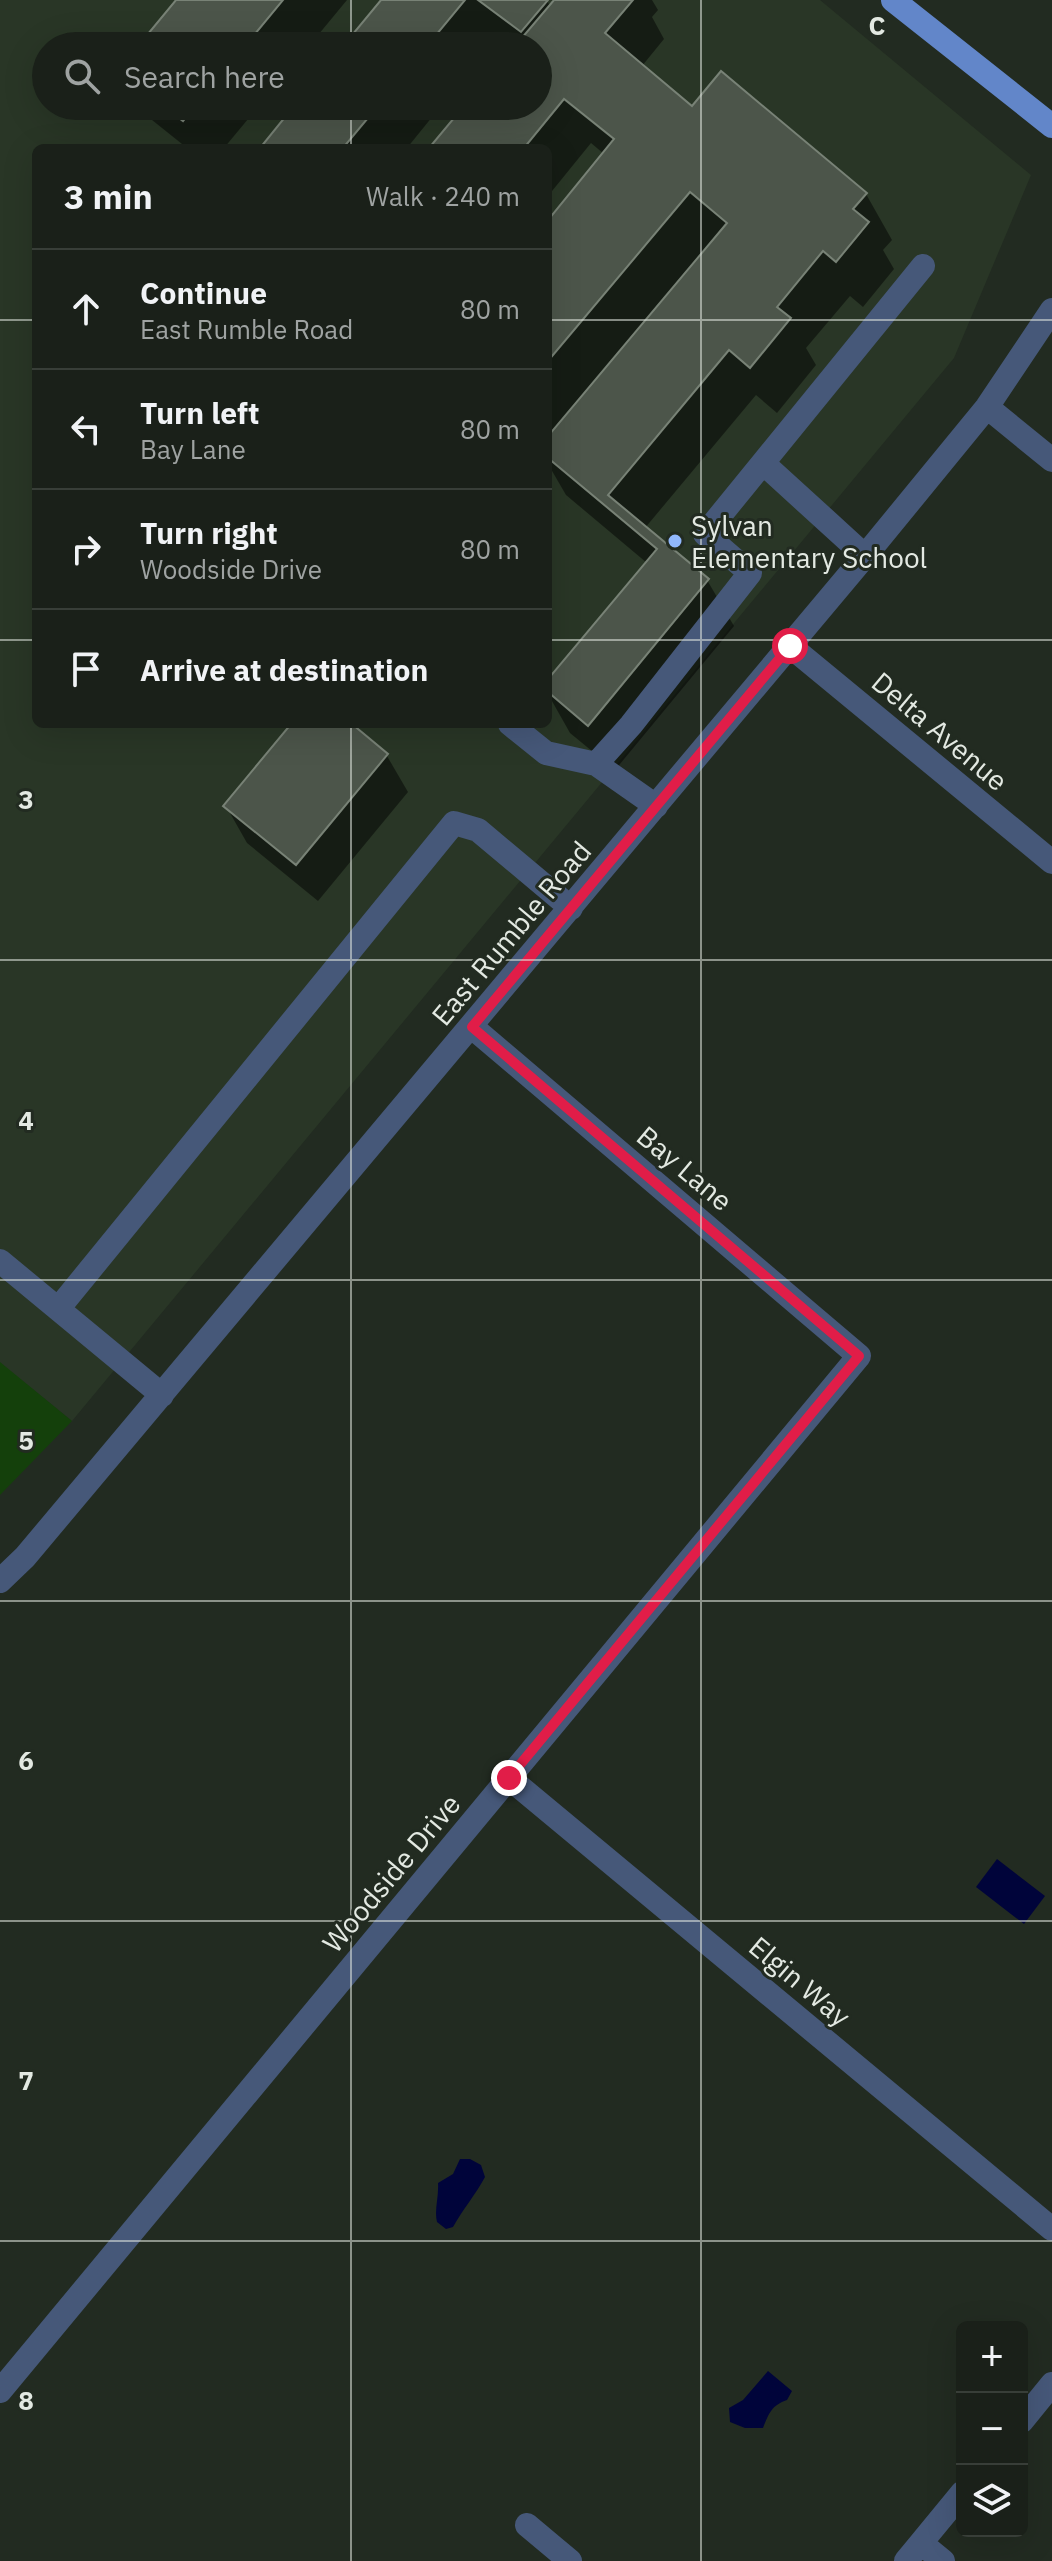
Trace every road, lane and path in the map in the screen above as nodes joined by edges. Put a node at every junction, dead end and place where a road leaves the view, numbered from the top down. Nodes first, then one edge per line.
1 (893, 0) edge
2 (1052, 126) edge
3 (923, 266) dead end
4 (1052, 310) edge
5 (987, 407) junction
6 (1052, 460) edge
7 (763, 463) junction
8 (865, 556) junction
9 (790, 646) junction
10 (515, 728) edge
11 (596, 764) junction
12 (656, 806) junction
13 (1052, 862) edge
14 (571, 908) junction
15 (472, 1027) junction
16 (0, 1261) edge
17 (58, 1309) junction
18 (859, 1356) joint
19 (162, 1395) junction
20 (0, 1581) edge
21 (509, 1778) junction
22 (1052, 2229) edge
23 (1052, 2384) edge
24 (0, 2391) edge
25 (1028, 2414) edge
26 (956, 2500) edge
27 (527, 2525) dead end
28 (913, 2552) edge
29 (570, 2561) edge
30 (943, 2561) edge

1 - 2 main road
3 - 7 street
4 - 5 street, East Rumble Road
5 - 6 street
5 - 8 street, East Rumble Road
7 - 8 street
7 - 11 street
8 - 9 street, East Rumble Road
9 - 12 street, East Rumble Road
9 - 13 street, Delta Avenue
10 - 11 street
11 - 12 street
12 - 14 street, East Rumble Road
14 - 15 street, East Rumble Road
14 - 17 street
15 - 18 street, Bay Lane
15 - 19 street, East Rumble Road
16 - 17 street
17 - 19 street
18 - 21 street, Woodside Drive
19 - 20 street, East Rumble Road
21 - 22 street, Elgin Way
21 - 24 street, Woodside Drive
23 - 25 street
26 - 28 street
27 - 29 street
28 - 30 street

